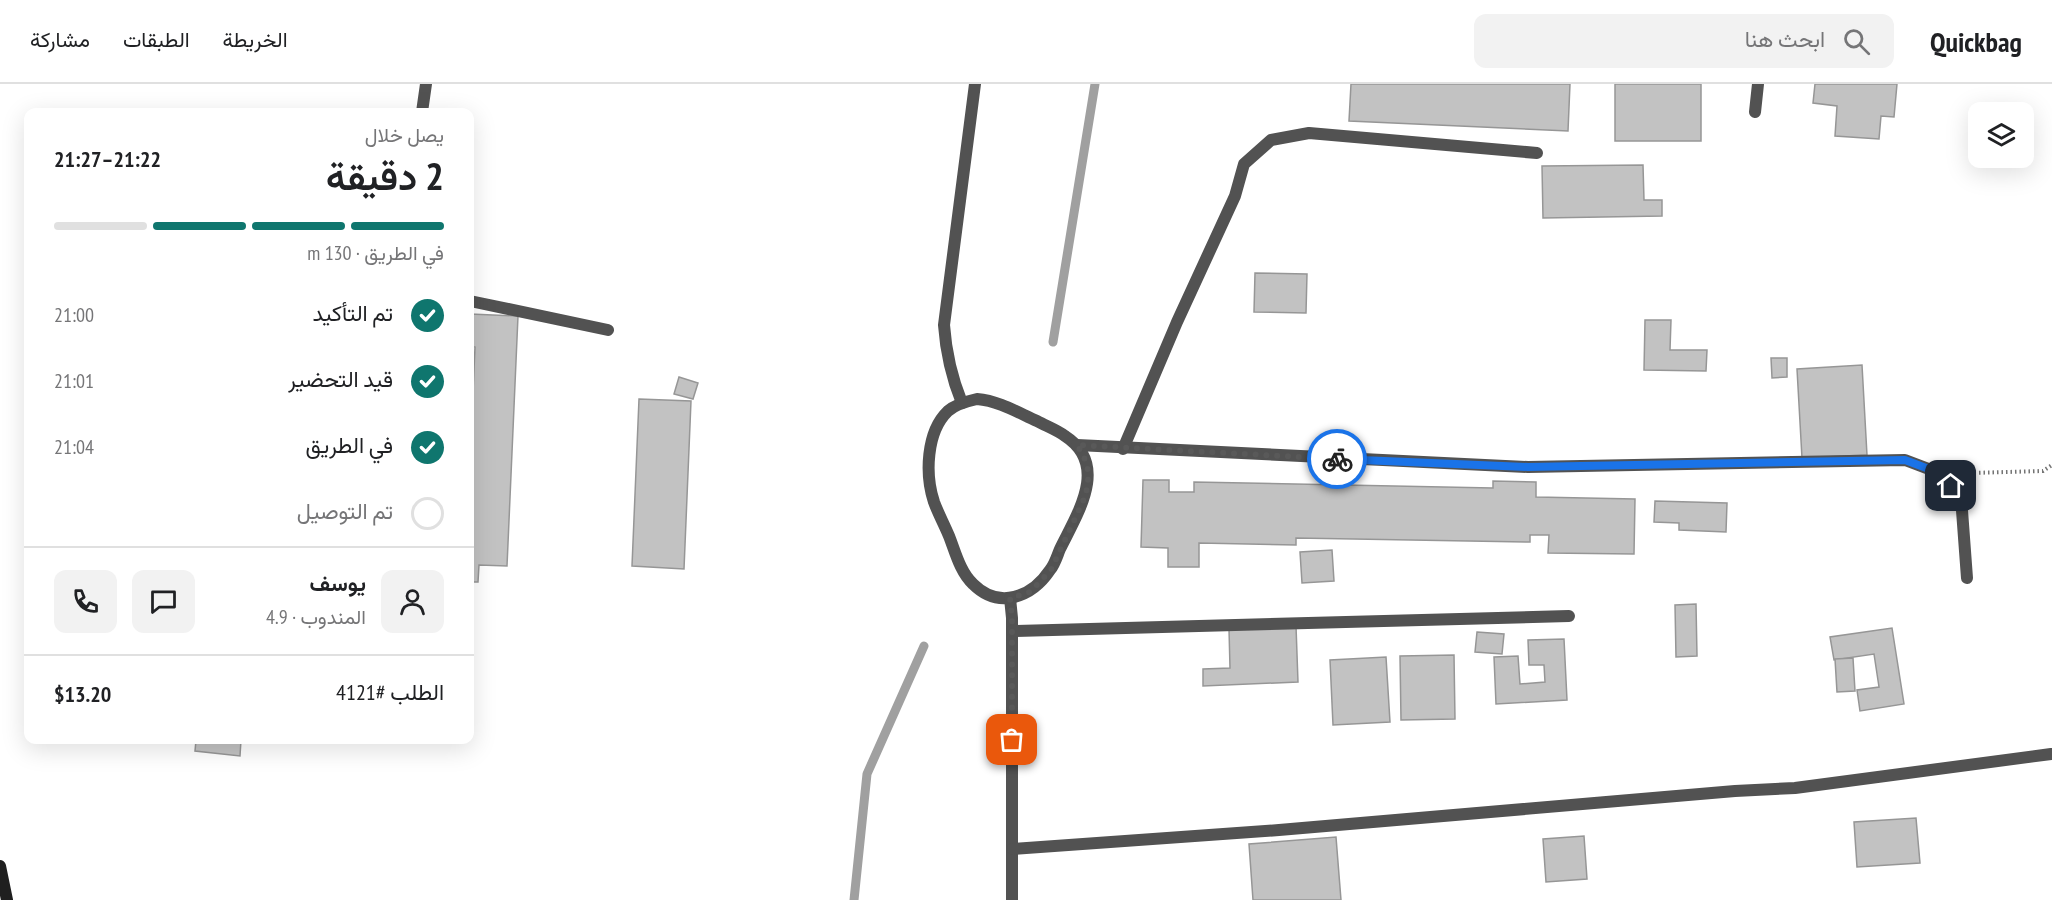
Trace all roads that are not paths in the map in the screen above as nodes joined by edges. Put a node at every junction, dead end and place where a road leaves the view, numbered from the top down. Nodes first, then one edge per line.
1 (426, 84) edge
2 (975, 84) edge
3 (1758, 84) edge
4 (423, 108) edge
5 (1755, 112) dead end
6 (1537, 153) dead end
7 (474, 302) edge
8 (608, 330) dead end
9 (962, 403) junction
10 (1077, 445) junction
11 (1123, 449) junction
12 (1967, 578) dead end
13 (1010, 598) junction
14 (1569, 616) dead end
15 (1012, 631) junction
16 (2051, 754) edge
17 (1013, 849) junction
18 (0, 866) edge
19 (7, 900) edge
20 (1012, 900) edge

1 - 4 street
2 - 9 street
3 - 5 street
6 - 11 street
7 - 8 street
9 - 10 street
9 - 13 street
10 - 11 street
10 - 13 street
11 - 12 street
13 - 15 street
14 - 15 street
15 - 17 street
16 - 17 street
17 - 20 street
18 - 19 street

